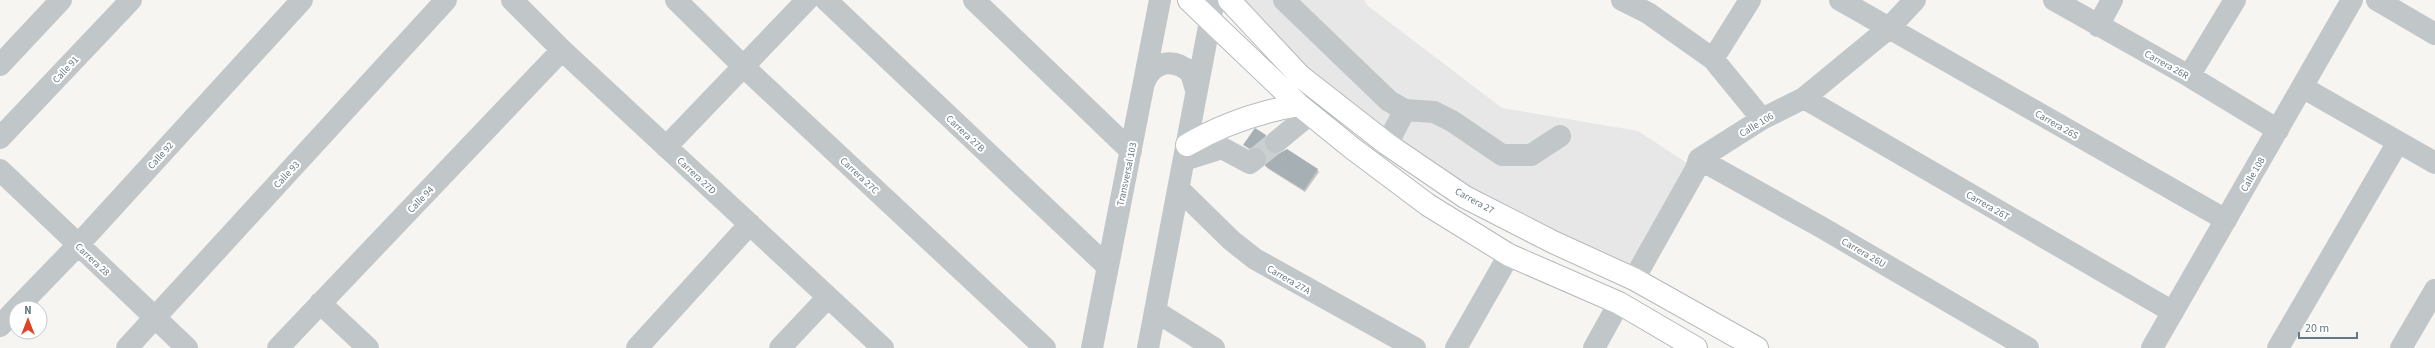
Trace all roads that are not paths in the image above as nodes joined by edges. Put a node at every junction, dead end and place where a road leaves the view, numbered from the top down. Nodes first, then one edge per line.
1 (61, 0) edge
2 (131, 0) edge
3 (302, 0) edge
4 (446, 0) edge
5 (512, 0) edge
6 (676, 0) edge
7 (807, 0) edge
8 (826, 0) edge
9 (974, 0) edge
10 (1160, 0) edge
11 (1189, 0) edge
12 (1228, 0) edge
13 (1284, 0) edge
14 (1622, 0) edge
15 (1750, 0) edge
16 (1840, 0) edge
17 (1916, 0) edge
18 (2054, 0) edge
19 (2112, 0) edge
20 (2235, 0) edge
21 (2352, 0) edge
22 (2377, 0) edge
23 (1213, 10) edge
24 (2098, 26) junction
25 (1889, 28) junction
26 (2435, 34) edge
27 (562, 50) junction
28 (1713, 59) junction
29 (0, 66) edge
30 (743, 66) junction
31 (2189, 76) junction
32 (1144, 83) junction
33 (2302, 87) junction
34 (1196, 90) junction
35 (1804, 98) junction
36 (1304, 109) junction
37 (1405, 110) junction
38 (1762, 119) junction
39 (2278, 130) junction
40 (1560, 136) dead end
41 (0, 138) edge
42 (1276, 142) tunnel mouth
43 (2398, 142) junction
44 (1387, 144) junction
45 (666, 147) junction
46 (1131, 151) junction
47 (1186, 152) junction
48 (1254, 159) dead end
49 (1699, 159) junction
50 (2435, 163) edge
51 (0, 170) edge
52 (1179, 189) junction
53 (2226, 220) junction
54 (750, 224) junction
55 (78, 245) junction
56 (1509, 254) junction
57 (1107, 266) junction
58 (1634, 278) junction
59 (2435, 290) edge
60 (828, 297) junction
61 (26, 300) edge
62 (1619, 302) junction
63 (320, 304) junction
64 (1155, 312) junction
65 (2173, 312) junction
66 (154, 317) junction
67 (8, 318) edge
68 (0, 326) edge
69 (127, 348) edge
70 (187, 348) edge
71 (278, 348) edge
72 (368, 348) edge
73 (637, 348) edge
74 (780, 348) edge
75 (883, 348) edge
76 (1045, 348) edge
77 (1092, 348) edge
78 (1148, 348) edge
79 (1214, 348) edge
80 (1415, 348) edge
81 (1456, 348) edge
82 (1594, 348) edge
83 (1696, 348) edge
84 (1757, 348) edge
85 (2028, 348) edge
86 (2152, 348) edge
87 (2278, 348) edge
88 (2401, 348) edge

1 - 29 street
2 - 41 street, Calle 91
3 - 55 street, Calle 92
4 - 66 street, Calle 93
5 - 27 street, Carrera 27D
6 - 30 street, Carrera 27C
7 - 30 street
8 - 57 street, Carrera 27B
9 - 46 street
10 - 32 street, Transversal 103
11 - 23 main road
12 - 44 main road, Carrera 27
13 - 37 street
14 - 28 street
15 - 28 street
16 - 25 street, Carrera 26S
17 - 25 street, Calle 106
18 - 24 street, Carrera 26R
19 - 24 street
20 - 31 street
21 - 33 street, Calle 108
22 - 26 street
23 - 34 street
23 - 36 main road
24 - 31 street, Carrera 26R
25 - 35 street, Calle 106
25 - 53 street, Carrera 26S
27 - 45 street, Carrera 27D
27 - 63 street, Calle 94
28 - 38 street
30 - 45 street
30 - 76 street, Carrera 27C
31 - 39 street, Carrera 26R
32 - 34 street
32 - 46 street, Transversal 103
33 - 39 street, Calle 108
33 - 43 street
34 - 47 street
35 - 38 street, Calle 106
35 - 65 street, Carrera 26T
36 - 42 street
36 - 47 main road
36 - 56 main road
37 - 40 street
37 - 44 street
38 - 49 street, Calle 106
39 - 53 street, Calle 108
43 - 50 street
43 - 87 street
44 - 58 main road, Carrera 27
45 - 54 street, Carrera 27D
46 - 57 street, Transversal 103
47 - 48 street
47 - 52 street
49 - 58 street
49 - 85 street, Carrera 26U
51 - 55 street, Carrera 28
52 - 64 street
52 - 80 street, Carrera 27A
53 - 65 street, Calle 108
54 - 60 street, Carrera 27D
54 - 73 street
55 - 61 street, Calle 92
55 - 66 street, Carrera 28
56 - 62 main road
56 - 81 street
57 - 77 street, Transversal 103
58 - 84 main road, Carrera 27
59 - 88 street
60 - 74 street
60 - 75 street, Carrera 27D
62 - 82 street
62 - 83 main road
63 - 71 street, Calle 94
63 - 72 street
64 - 78 street
64 - 79 street
65 - 86 street, Calle 108
66 - 69 street, Calle 93
66 - 70 street, Carrera 28
67 - 68 street, Calle 92

